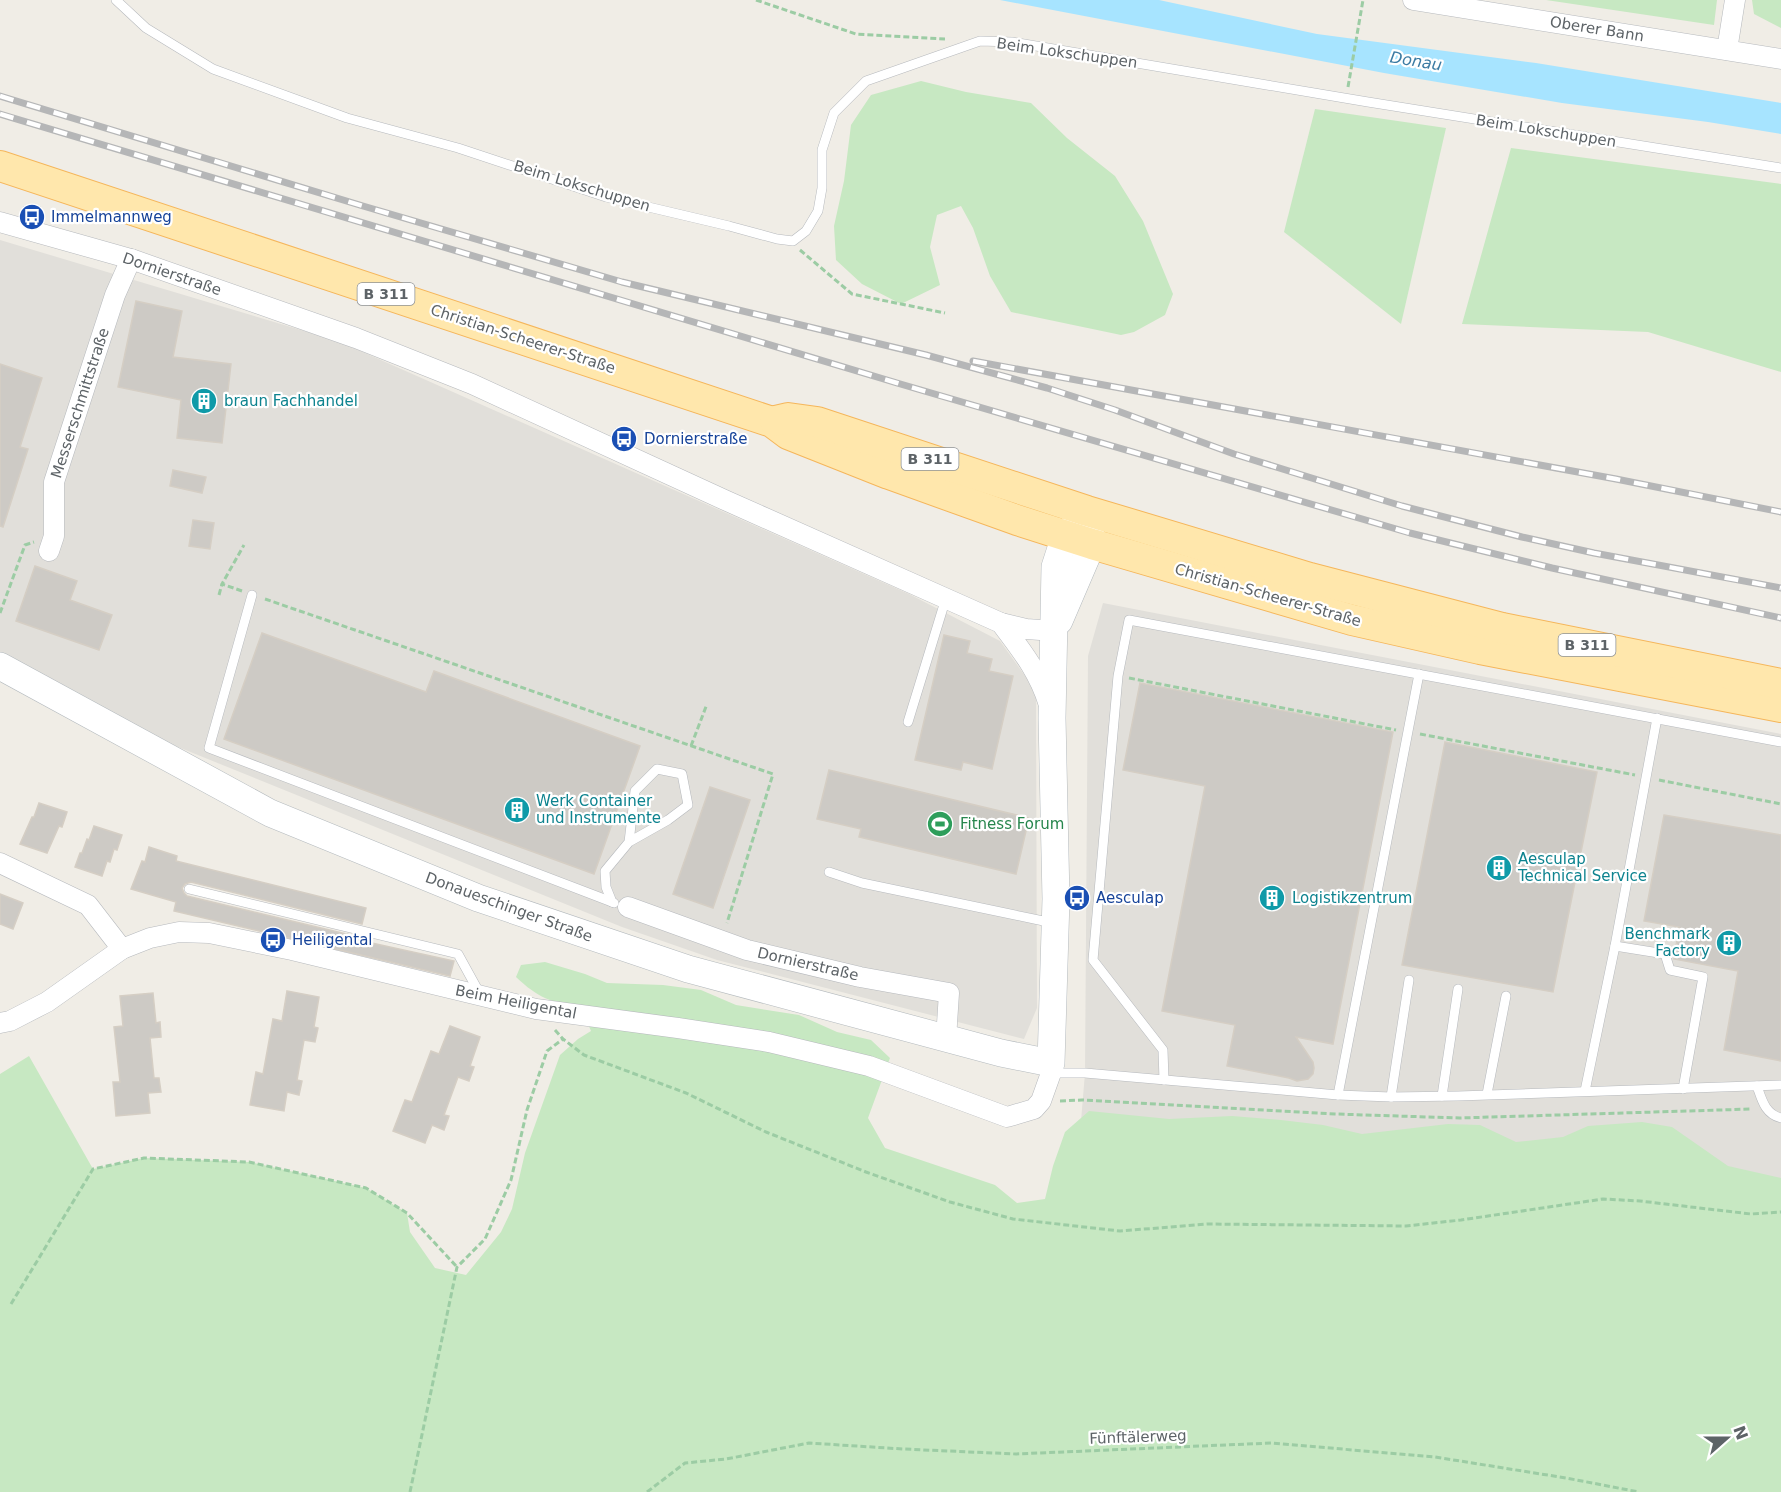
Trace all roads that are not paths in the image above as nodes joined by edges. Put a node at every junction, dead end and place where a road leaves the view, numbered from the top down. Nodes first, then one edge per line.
1 (116, 0) edge
2 (1413, 0) edge
3 (1735, 0) edge
4 (1727, 50) junction
5 (1781, 59) edge
6 (0, 166) edge
7 (1781, 168) edge
8 (0, 222) edge
9 (131, 259) junction
10 (772, 422) junction
11 (1087, 511) junction
12 (1078, 540) junction
13 (52, 543) road end
14 (252, 595) road end
15 (946, 598) junction
16 (1000, 623) junction
17 (1055, 631) junction
18 (0, 666) edge
19 (1419, 674) junction
20 (1781, 684) edge
21 (1781, 707) edge
22 (1052, 718) junction
23 (1657, 718) junction
24 (908, 722) dead end
25 (1781, 742) edge
26 (628, 842) junction
27 (0, 863) edge
28 (829, 872) dead end
29 (189, 889) dead end
30 (620, 905) junction
31 (1056, 924) junction
32 (1615, 946) junction
33 (122, 949) junction
34 (1409, 980) dead end
35 (1458, 989) dead end
36 (481, 996) junction
37 (1506, 996) dead end
38 (0, 1023) edge
39 (946, 1039) junction
40 (1051, 1068) junction
41 (1164, 1080) junction
42 (1781, 1085) edge
43 (1757, 1086) junction
44 (1683, 1089) junction
45 (1585, 1091) junction
46 (1487, 1094) junction
47 (1338, 1095) junction
48 (1442, 1096) junction
49 (1391, 1097) junction
50 (1781, 1118) edge

1 - 7 lane, Beim Lokschuppen
2 - 4 street, Oberer Bann
3 - 4 street
4 - 5 street, Oberer Bann
6 - 10 main road, Christian-Scheerer-Straße / B 311
8 - 9 street, Dornierstraße
9 - 13 street, Messerschmittstraße
9 - 15 street, Dornierstraße
10 - 11 main road, Christian-Scheerer-Straße / B 311
10 - 12 main road, Christian-Scheerer-Straße / B 311
11 - 12 street, Dornierstraße
11 - 20 main road, Christian-Scheerer-Straße / B 311
12 - 17 street, Dornierstraße
12 - 21 main road, Christian-Scheerer-Straße / B 311
14 - 30 lane
15 - 16 street, Dornierstraße
15 - 24 lane
16 - 17 street, Dornierstraße
16 - 22 street, Dornierstraße
17 - 22 street, Dornierstraße
18 - 39 street, Donaueschinger Straße
19 - 23 lane
19 - 41 lane
19 - 47 lane
22 - 31 street, Dornierstraße
23 - 25 lane
23 - 32 lane
26 - 26 lane
26 - 30 lane
27 - 33 street
28 - 31 lane
29 - 36 lane
30 - 39 street, Dornierstraße
31 - 40 street, Dornierstraße
32 - 44 lane
32 - 45 lane
33 - 36 street, Beim Heiligental
33 - 38 street, Beim Heiligental
34 - 49 lane
35 - 48 lane
36 - 40 street, Beim Heiligental
37 - 46 lane
39 - 40 street, Donaueschinger Straße
40 - 41 lane
41 - 47 lane
42 - 43 lane
43 - 44 lane
43 - 50 lane
44 - 45 lane
45 - 46 lane
46 - 48 lane
47 - 49 lane
48 - 49 lane

